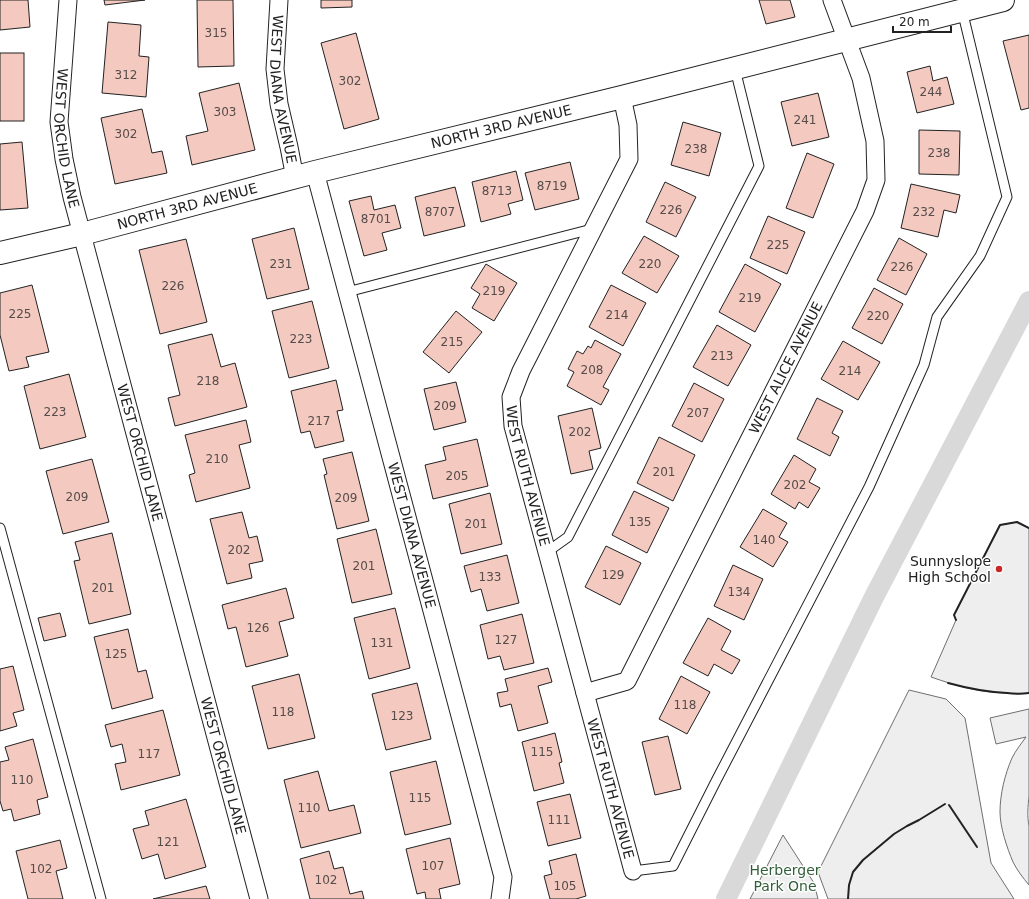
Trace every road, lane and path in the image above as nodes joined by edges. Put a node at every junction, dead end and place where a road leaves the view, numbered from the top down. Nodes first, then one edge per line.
1 (68, 0) edge
2 (279, 0) edge
3 (832, 0) edge
4 (1003, 0) edge
5 (960, 6) edge
6 (847, 40) junction
7 (735, 69) junction
8 (622, 97) junction
9 (315, 172) junction
10 (294, 178) junction
11 (592, 229) junction
12 (82, 234) junction
13 (0, 253) edge
14 (347, 292) junction
15 (0, 528) edge
16 (548, 552) junction
17 (585, 693) junction
18 (633, 872) joint
19 (101, 899) edge
20 (259, 899) edge
21 (500, 899) edge

1 - 12 street, WEST ORCHID LANE
2 - 10 street, WEST DIANA AVENUE
3 - 6 street, WEST ALICE AVENUE
4 - 5 street, NORTH 3RD AVENUE
5 - 6 street, NORTH 3RD AVENUE
5 - 18 lane
6 - 7 street, NORTH 3RD AVENUE
6 - 17 street, WEST ALICE AVENUE
7 - 8 street, NORTH 3RD AVENUE
7 - 16 lane
8 - 9 street, NORTH 3RD AVENUE
8 - 11 street, WEST RUTH AVENUE
9 - 10 street, NORTH 3RD AVENUE
9 - 14 street, WEST DIANA AVENUE
10 - 12 street, NORTH 3RD AVENUE
11 - 14 lane
11 - 16 street, WEST RUTH AVENUE
12 - 13 street, NORTH 3RD AVENUE
12 - 20 street, WEST ORCHID LANE
14 - 21 street, WEST DIANA AVENUE
15 - 19 lane
16 - 17 street, WEST RUTH AVENUE
17 - 18 street, WEST RUTH AVENUE

